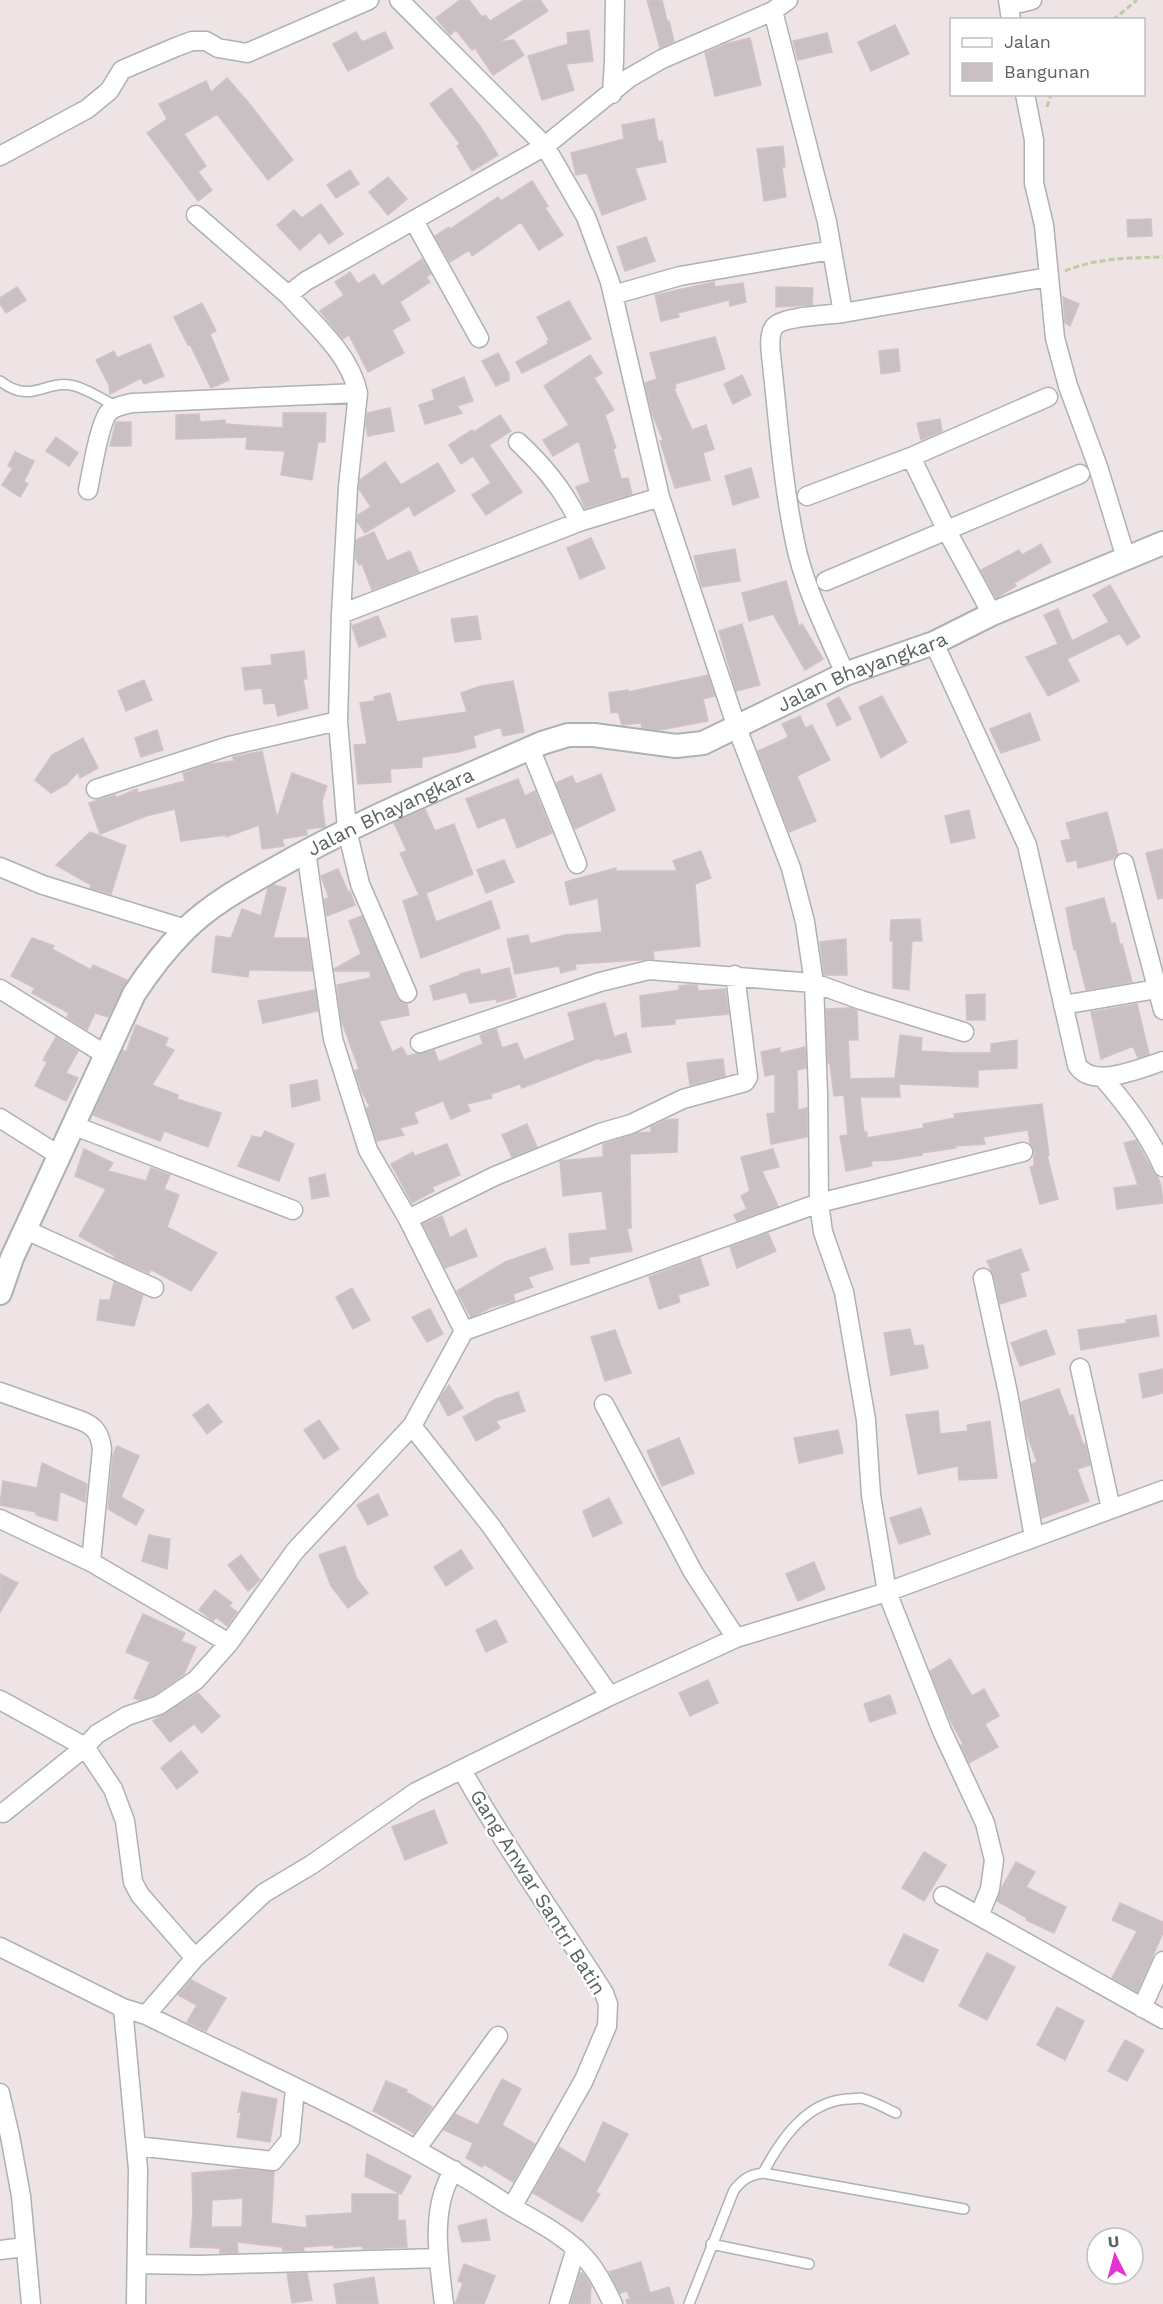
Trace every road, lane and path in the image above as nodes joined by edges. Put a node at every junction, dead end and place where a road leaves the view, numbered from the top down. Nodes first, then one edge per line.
1 (369, 0) edge
2 (615, 0) edge
3 (788, 0) edge
4 (1009, 0) edge
5 (1032, 0) edge
6 (1137, 0) edge
7 (404, 2) edge
8 (772, 11) junction
9 (1011, 18) edge
10 (1115, 18) edge
11 (612, 94) junction
12 (1025, 96) edge
13 (545, 146) junction
14 (0, 156) edge
15 (196, 215) dead end
16 (414, 221) junction
17 (832, 250) junction
18 (1163, 257) edge
19 (1048, 277) junction
20 (288, 295) junction
21 (613, 295) junction
22 (843, 313) junction
23 (479, 338) dead end
24 (0, 381) edge
25 (358, 393) junction
26 (1048, 397) dead end
27 (117, 407) junction
28 (518, 442) dead end
29 (911, 457) junction
30 (1080, 474) dead end
31 (88, 490) dead end
32 (807, 496) dead end
33 (660, 497) junction
34 (579, 522) junction
35 (947, 531) junction
36 (1163, 543) edge
37 (1126, 558) junction
38 (826, 581) dead end
39 (341, 614) junction
40 (992, 614) junction
41 (934, 643) junction
42 (845, 674) junction
43 (338, 721) junction
44 (737, 728) junction
45 (530, 748) junction
46 (96, 789) dead end
47 (346, 830) junction
48 (306, 851) junction
49 (1124, 863) dead end
50 (577, 864) dead end
51 (0, 867) edge
52 (186, 929) junction
53 (735, 975) junction
54 (814, 983) junction
55 (0, 989) edge
56 (1157, 989) junction
57 (407, 993) dead end
58 (1063, 1005) junction
59 (1163, 1010) edge
60 (964, 1032) dead end
61 (420, 1042) dead end
62 (106, 1055) junction
63 (1163, 1061) edge
64 (1102, 1077) junction
65 (0, 1118) edge
66 (75, 1126) junction
67 (1023, 1152) dead end
68 (60, 1156) junction
69 (1163, 1167) edge
70 (819, 1203) junction
71 (293, 1210) dead end
72 (408, 1219) junction
73 (26, 1230) junction
74 (6, 1256) edge
75 (983, 1278) dead end
76 (154, 1288) dead end
77 (0, 1293) edge
78 (464, 1330) junction
79 (1080, 1368) dead end
80 (0, 1392) edge
81 (603, 1404) dead end
82 (412, 1426) junction
83 (1163, 1490) edge
84 (1111, 1509) junction
85 (0, 1519) edge
86 (1034, 1537) junction
87 (90, 1562) junction
88 (887, 1592) junction
89 (736, 1638) junction
90 (230, 1643) junction
91 (610, 1696) junction
92 (0, 1700) edge
93 (85, 1747) junction
94 (462, 1770) junction
95 (3, 1813) dead end
96 (943, 1896) dead end
97 (979, 1916) junction
98 (0, 1947) edge
99 (195, 1958) junction
100 (1163, 1961) edge
101 (123, 2008) junction
102 (1142, 2008) junction
103 (146, 2015) junction
104 (1163, 2019) edge
105 (498, 2036) dead end
106 (295, 2089) junction
107 (0, 2094) edge
108 (896, 2113) dead end
109 (136, 2146) junction
110 (417, 2148) junction
111 (454, 2170) junction
112 (763, 2173) junction
113 (512, 2207) junction
114 (964, 2209) dead end
115 (711, 2244) junction
116 (24, 2247) junction
117 (576, 2248) junction
118 (0, 2250) edge
119 (439, 2258) junction
120 (137, 2264) junction
121 (809, 2264) dead end
122 (30, 2304) edge
123 (136, 2304) edge
124 (444, 2304) edge
125 (559, 2304) edge
126 (613, 2304) edge
127 (688, 2304) edge

1 - 14 street
2 - 11 street
3 - 8 street
4 - 5 street
4 - 9 street
6 - 10 path
7 - 13 street
8 - 11 street
8 - 17 street
11 - 13 street
12 - 19 street
13 - 16 street
13 - 21 street
15 - 20 street
16 - 20 street
16 - 23 street
17 - 21 street
17 - 22 street
18 - 19 path
19 - 22 street
19 - 37 street
20 - 25 street
21 - 33 street
22 - 42 street
24 - 27 lane
25 - 27 street
25 - 39 street
26 - 29 street
27 - 31 street
28 - 34 street
29 - 32 street
29 - 35 street
30 - 35 street
33 - 34 street
33 - 44 street
34 - 39 street
35 - 38 street
35 - 40 street
36 - 37 street, Jalan Bhayangkara
37 - 40 street, Jalan Bhayangkara
39 - 43 street
40 - 41 street, Jalan Bhayangkara
41 - 42 street, Jalan Bhayangkara
41 - 58 street
42 - 44 street, Jalan Bhayangkara
43 - 46 street
43 - 47 street
44 - 45 street, Jalan Bhayangkara
44 - 54 street
45 - 47 street, Jalan Bhayangkara
45 - 50 street
47 - 48 street, Jalan Bhayangkara
47 - 57 street
48 - 52 street, Jalan Bhayangkara
48 - 72 street
49 - 56 street
51 - 52 street
52 - 62 street, Jalan Bhayangkara
53 - 54 street
53 - 61 street
53 - 72 street
54 - 60 street
54 - 70 street
55 - 62 street
56 - 58 street
56 - 59 street
58 - 64 street
62 - 66 street, Jalan Bhayangkara
63 - 64 street
64 - 69 street
65 - 68 street
66 - 68 street, Jalan Bhayangkara
66 - 71 street
67 - 70 street
68 - 73 street, Jalan Bhayangkara
70 - 78 street
70 - 88 street
72 - 78 street
73 - 74 street, Jalan Bhayangkara
73 - 76 street
74 - 77 street, Jalan Bhayangkara
75 - 86 street
78 - 82 street
79 - 84 street
80 - 87 street
81 - 89 street
82 - 90 street
82 - 91 street
83 - 84 street
84 - 86 street
85 - 87 street
86 - 88 street
87 - 90 street
88 - 89 street
88 - 97 street
89 - 91 street
90 - 93 street
91 - 94 street
92 - 93 street
93 - 95 street
93 - 99 street
94 - 99 street
94 - 113 street, Gang Anwar Santri Batin
96 - 97 street
97 - 102 street
98 - 101 street
99 - 103 street
100 - 102 street
101 - 103 street
101 - 109 street
102 - 104 street
103 - 106 street
105 - 110 street
106 - 109 street
106 - 110 street
107 - 116 street
108 - 112 lane
109 - 120 street
110 - 111 street
111 - 113 street
111 - 119 street
112 - 114 lane
112 - 115 lane
113 - 117 street
115 - 121 lane
115 - 127 lane
116 - 118 street
116 - 122 street
117 - 125 street
117 - 126 street
119 - 120 street
119 - 124 street
120 - 123 street

